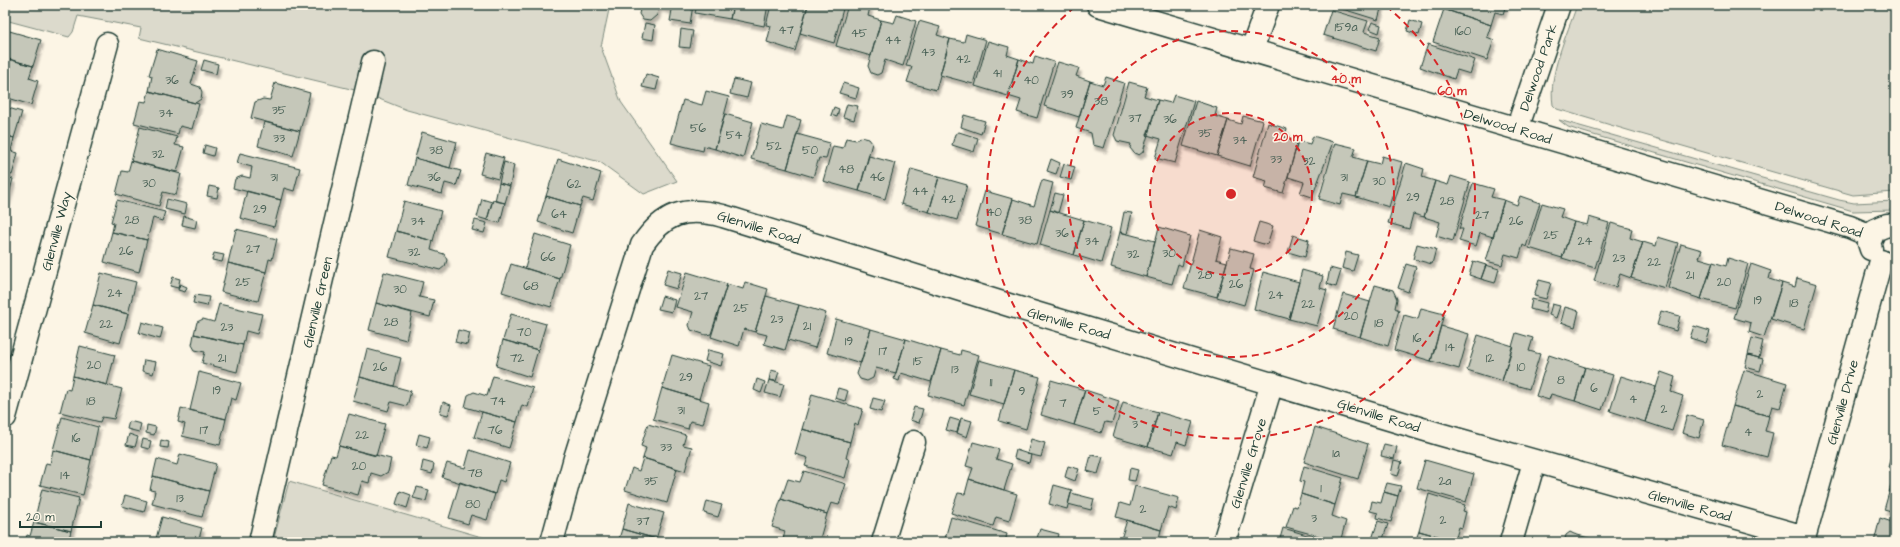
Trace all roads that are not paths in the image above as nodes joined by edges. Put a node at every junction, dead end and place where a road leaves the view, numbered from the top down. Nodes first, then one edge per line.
1 (1098, 5) edge
2 (1268, 5) edge
3 (1559, 5) edge
4 (107, 44) dead end
5 (1252, 49) junction
6 (373, 62) dead end
7 (1517, 129) junction
8 (1895, 226) edge
9 (1871, 236) junction
10 (1888, 261) edge
11 (1272, 383) junction
12 (5, 417) edge
13 (914, 442) dead end
14 (1534, 462) junction
15 (1804, 540) edge
16 (260, 542) edge
17 (552, 542) edge
18 (883, 542) edge
19 (1224, 542) edge
20 (1511, 542) edge

1 - 5 street, Delwood Road
2 - 5 street
3 - 7 street, Delwood Park
4 - 12 street, Glenville Way
5 - 7 street, Delwood Road
6 - 16 street, Glenville Green
7 - 9 street, Delwood Road
8 - 9 street
9 - 10 street
10 - 15 street, Glenville Drive
11 - 14 street, Glenville Road
11 - 17 street, Glenville Road
11 - 19 street, Glenville Grove
13 - 18 street
14 - 15 street, Glenville Road
14 - 20 street

